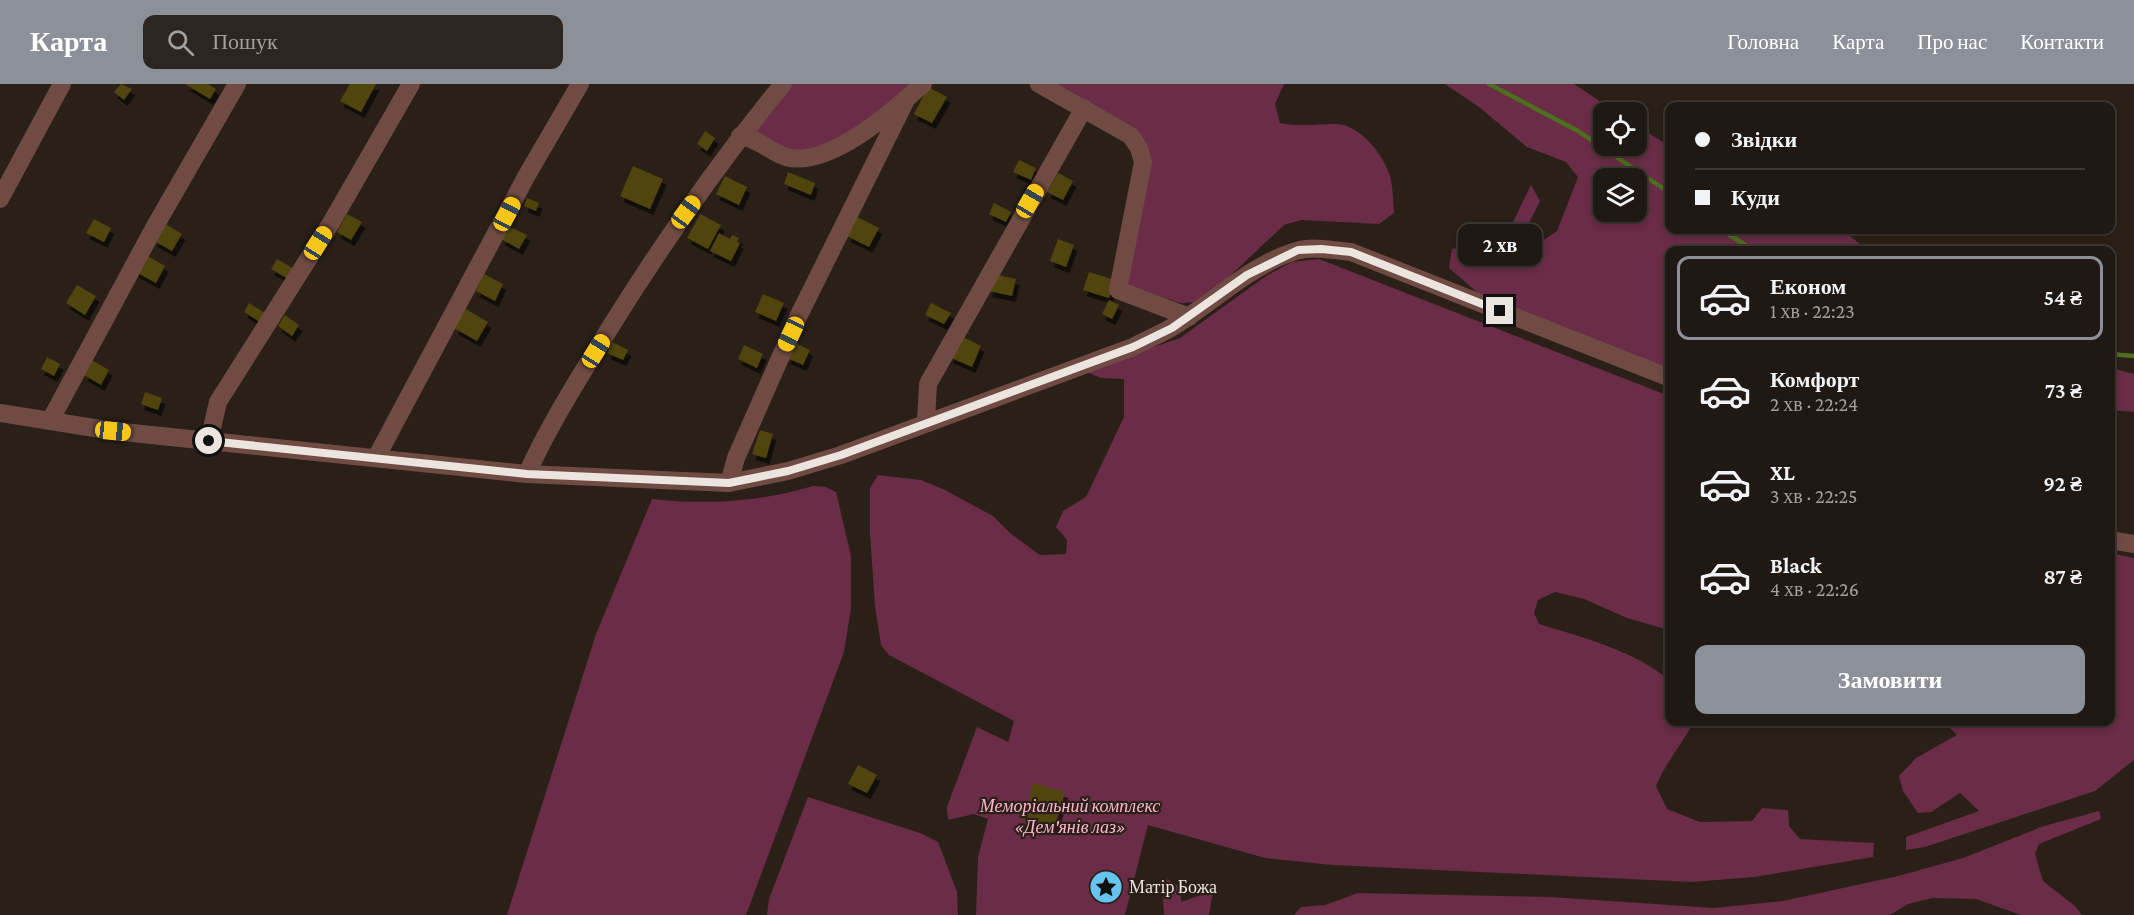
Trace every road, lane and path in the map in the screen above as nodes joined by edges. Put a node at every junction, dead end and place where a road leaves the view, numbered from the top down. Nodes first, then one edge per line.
1 (62, 84) edge
2 (237, 84) edge
3 (411, 84) edge
4 (580, 84) edge
5 (783, 84) edge
6 (923, 84) edge
7 (1039, 84) edge
8 (907, 98) junction
9 (1084, 108) junction
10 (740, 136) junction
11 (0, 199) edge
12 (1189, 316) junction
13 (1665, 376) edge
14 (0, 413) edge
15 (50, 421) junction
16 (926, 421) junction
17 (209, 441) junction
18 (376, 458) junction
19 (527, 474) junction
20 (729, 483) junction
21 (2115, 541) edge
22 (2134, 544) edge

1 - 11 street
2 - 15 street
3 - 17 street
4 - 18 street
5 - 10 street
6 - 8 street
7 - 9 street
8 - 10 street
8 - 20 street
9 - 12 street
9 - 16 street
10 - 19 street
12 - 13 street
12 - 16 street
14 - 15 street
15 - 17 street
16 - 20 street
17 - 18 street
18 - 19 street
19 - 20 street
21 - 22 street

